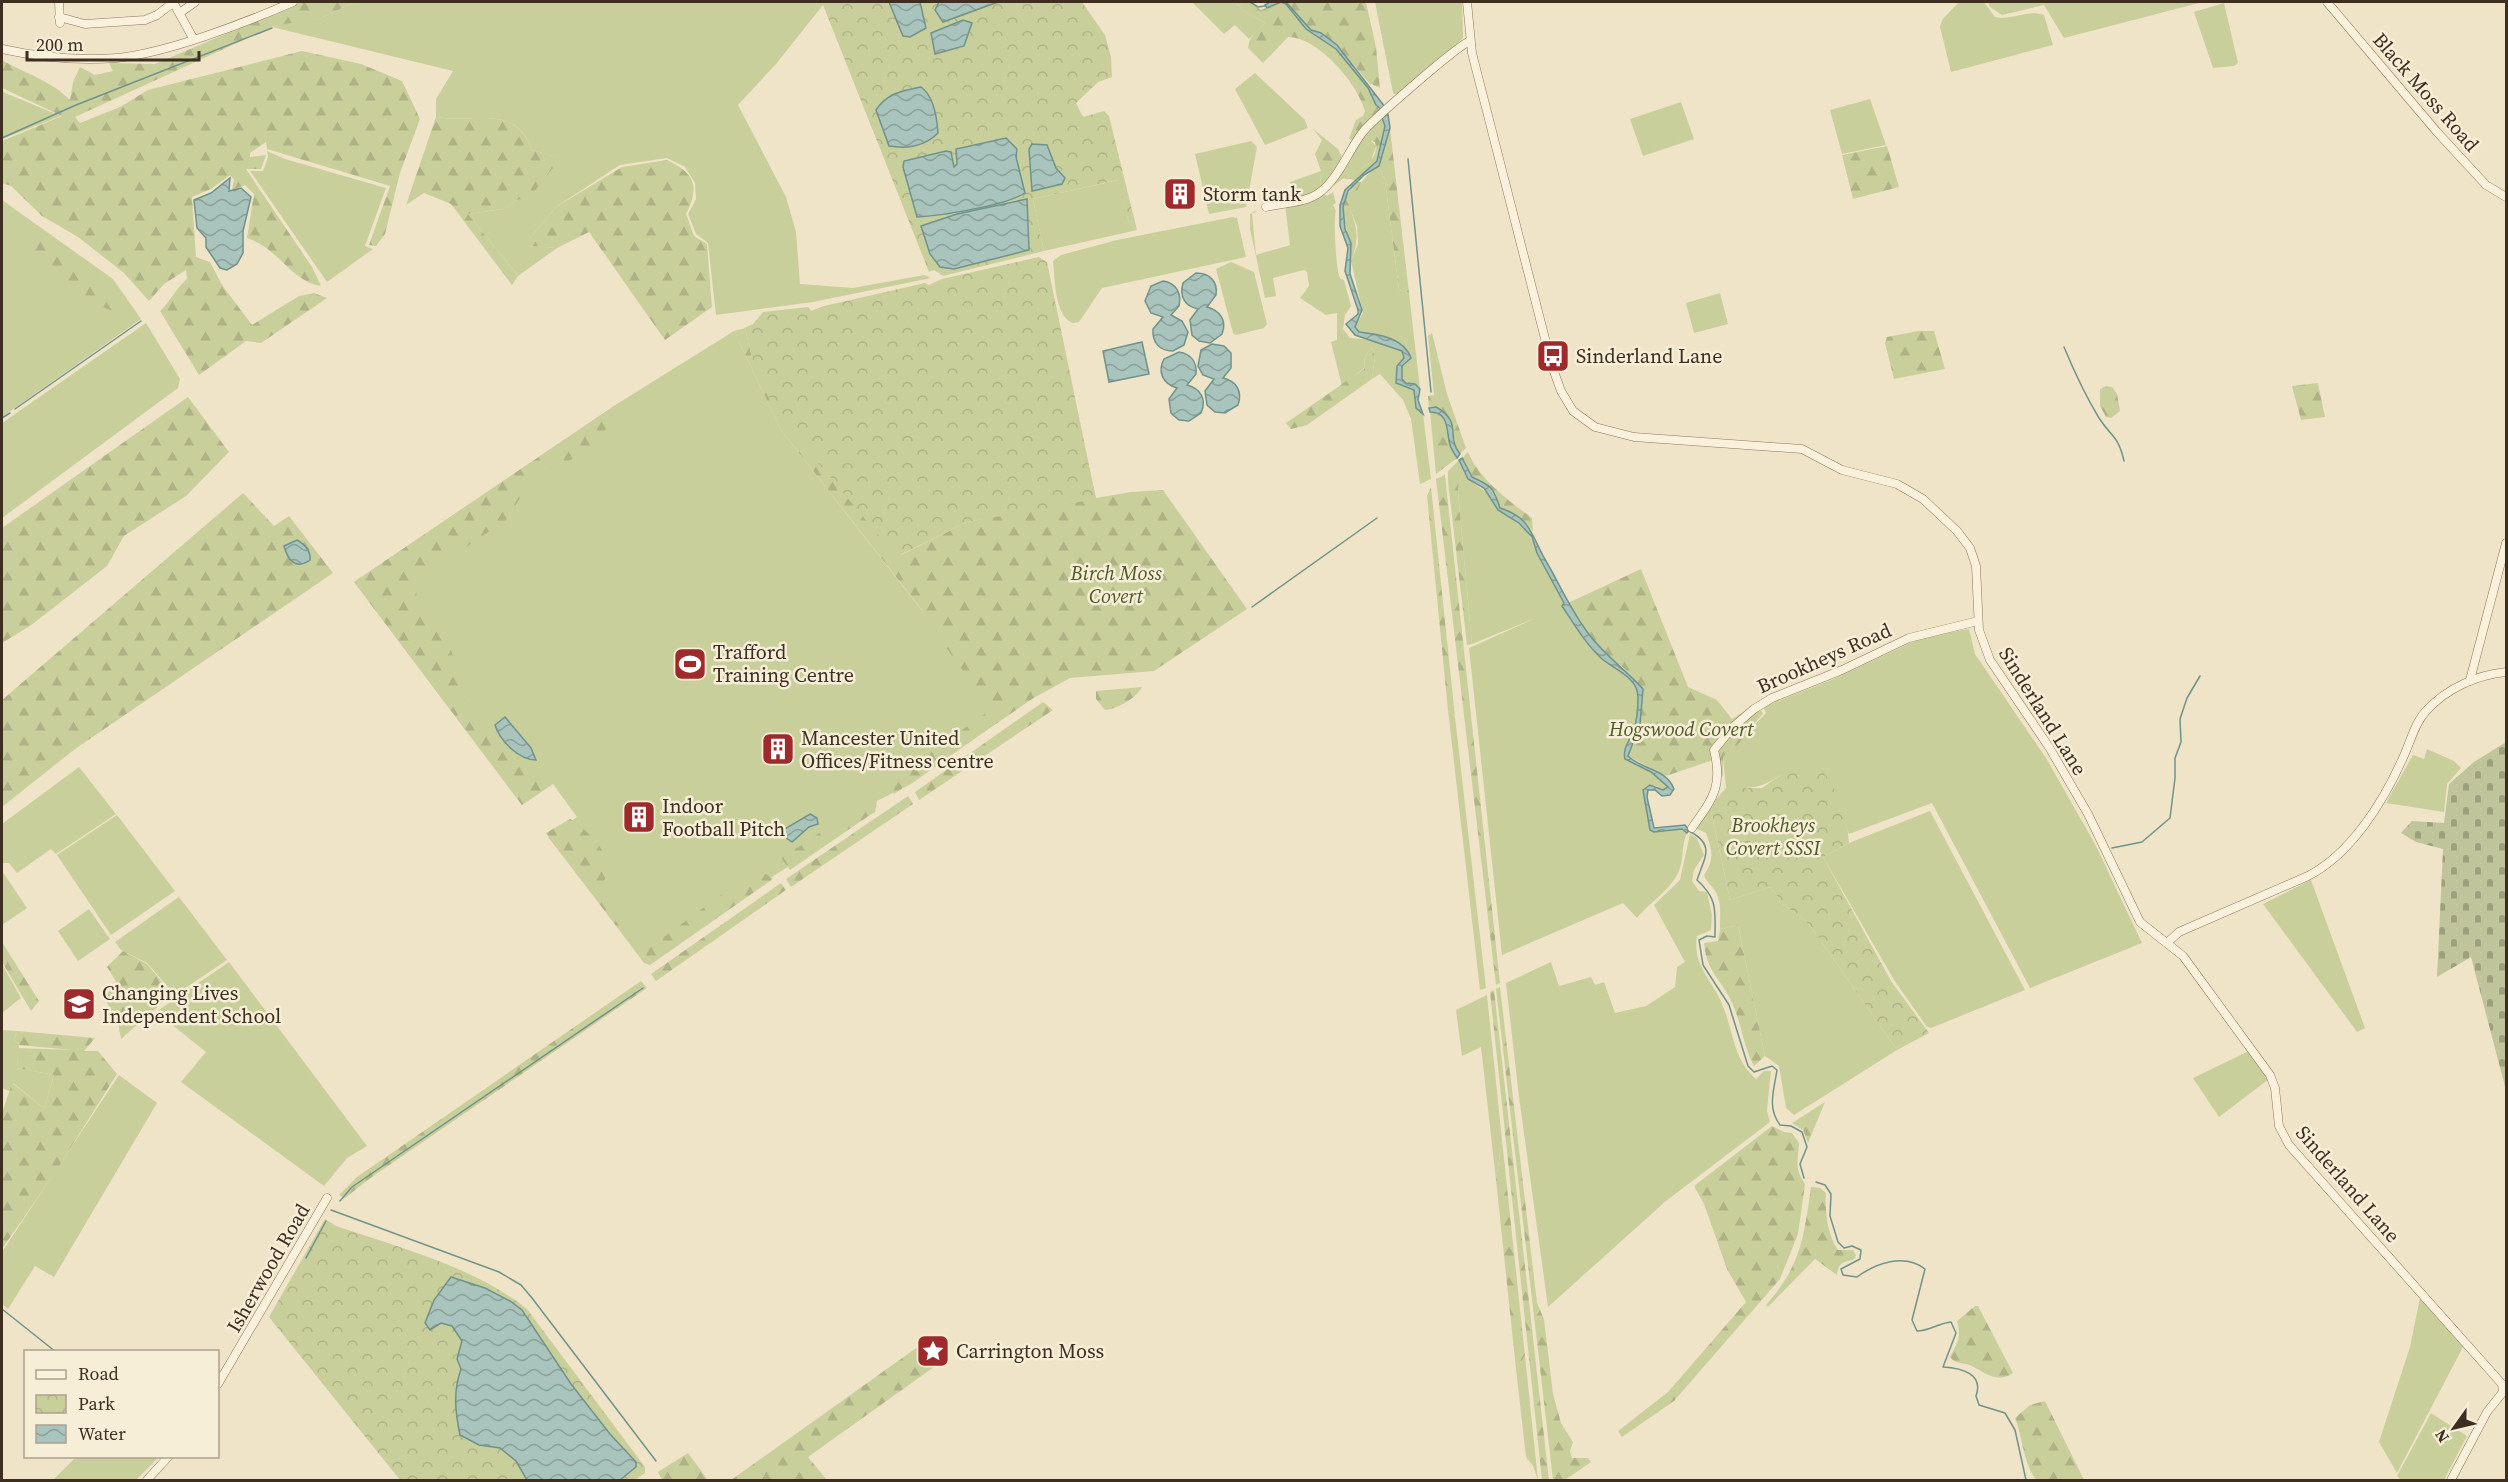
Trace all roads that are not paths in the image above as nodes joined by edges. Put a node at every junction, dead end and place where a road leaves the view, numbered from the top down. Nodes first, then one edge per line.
1 (59, 2) edge
2 (173, 2) edge
3 (195, 2) edge
4 (292, 2) edge
5 (1467, 2) edge
6 (2327, 2) edge
7 (181, 12) junction
8 (193, 38) junction
9 (1470, 41) junction
10 (2, 49) edge
11 (2506, 197) edge
12 (1266, 207) dead end
13 (2506, 543) edge
14 (1978, 621) junction
15 (2506, 672) edge
16 (2470, 680) junction
17 (1692, 828) dead end
18 (2167, 943) junction
19 (327, 1198) dead end
20 (219, 1382) edge
21 (2505, 1387) edge
22 (167, 1458) edge
23 (147, 1480) edge
24 (2451, 1480) edge

1 - 2 street
2 - 7 street
3 - 7 street
4 - 8 street
5 - 9 street, Sinderland Lane
6 - 11 street, Black Moss Road
7 - 8 street
8 - 10 street
9 - 12 street
9 - 14 street, Sinderland Lane
13 - 16 street
14 - 17 street, Brookheys Road
14 - 18 street, Sinderland Lane
15 - 16 street
16 - 18 street
18 - 21 street, Sinderland Lane
19 - 20 street, Isherwood Road
21 - 24 street, Sinderland Lane
22 - 23 street

